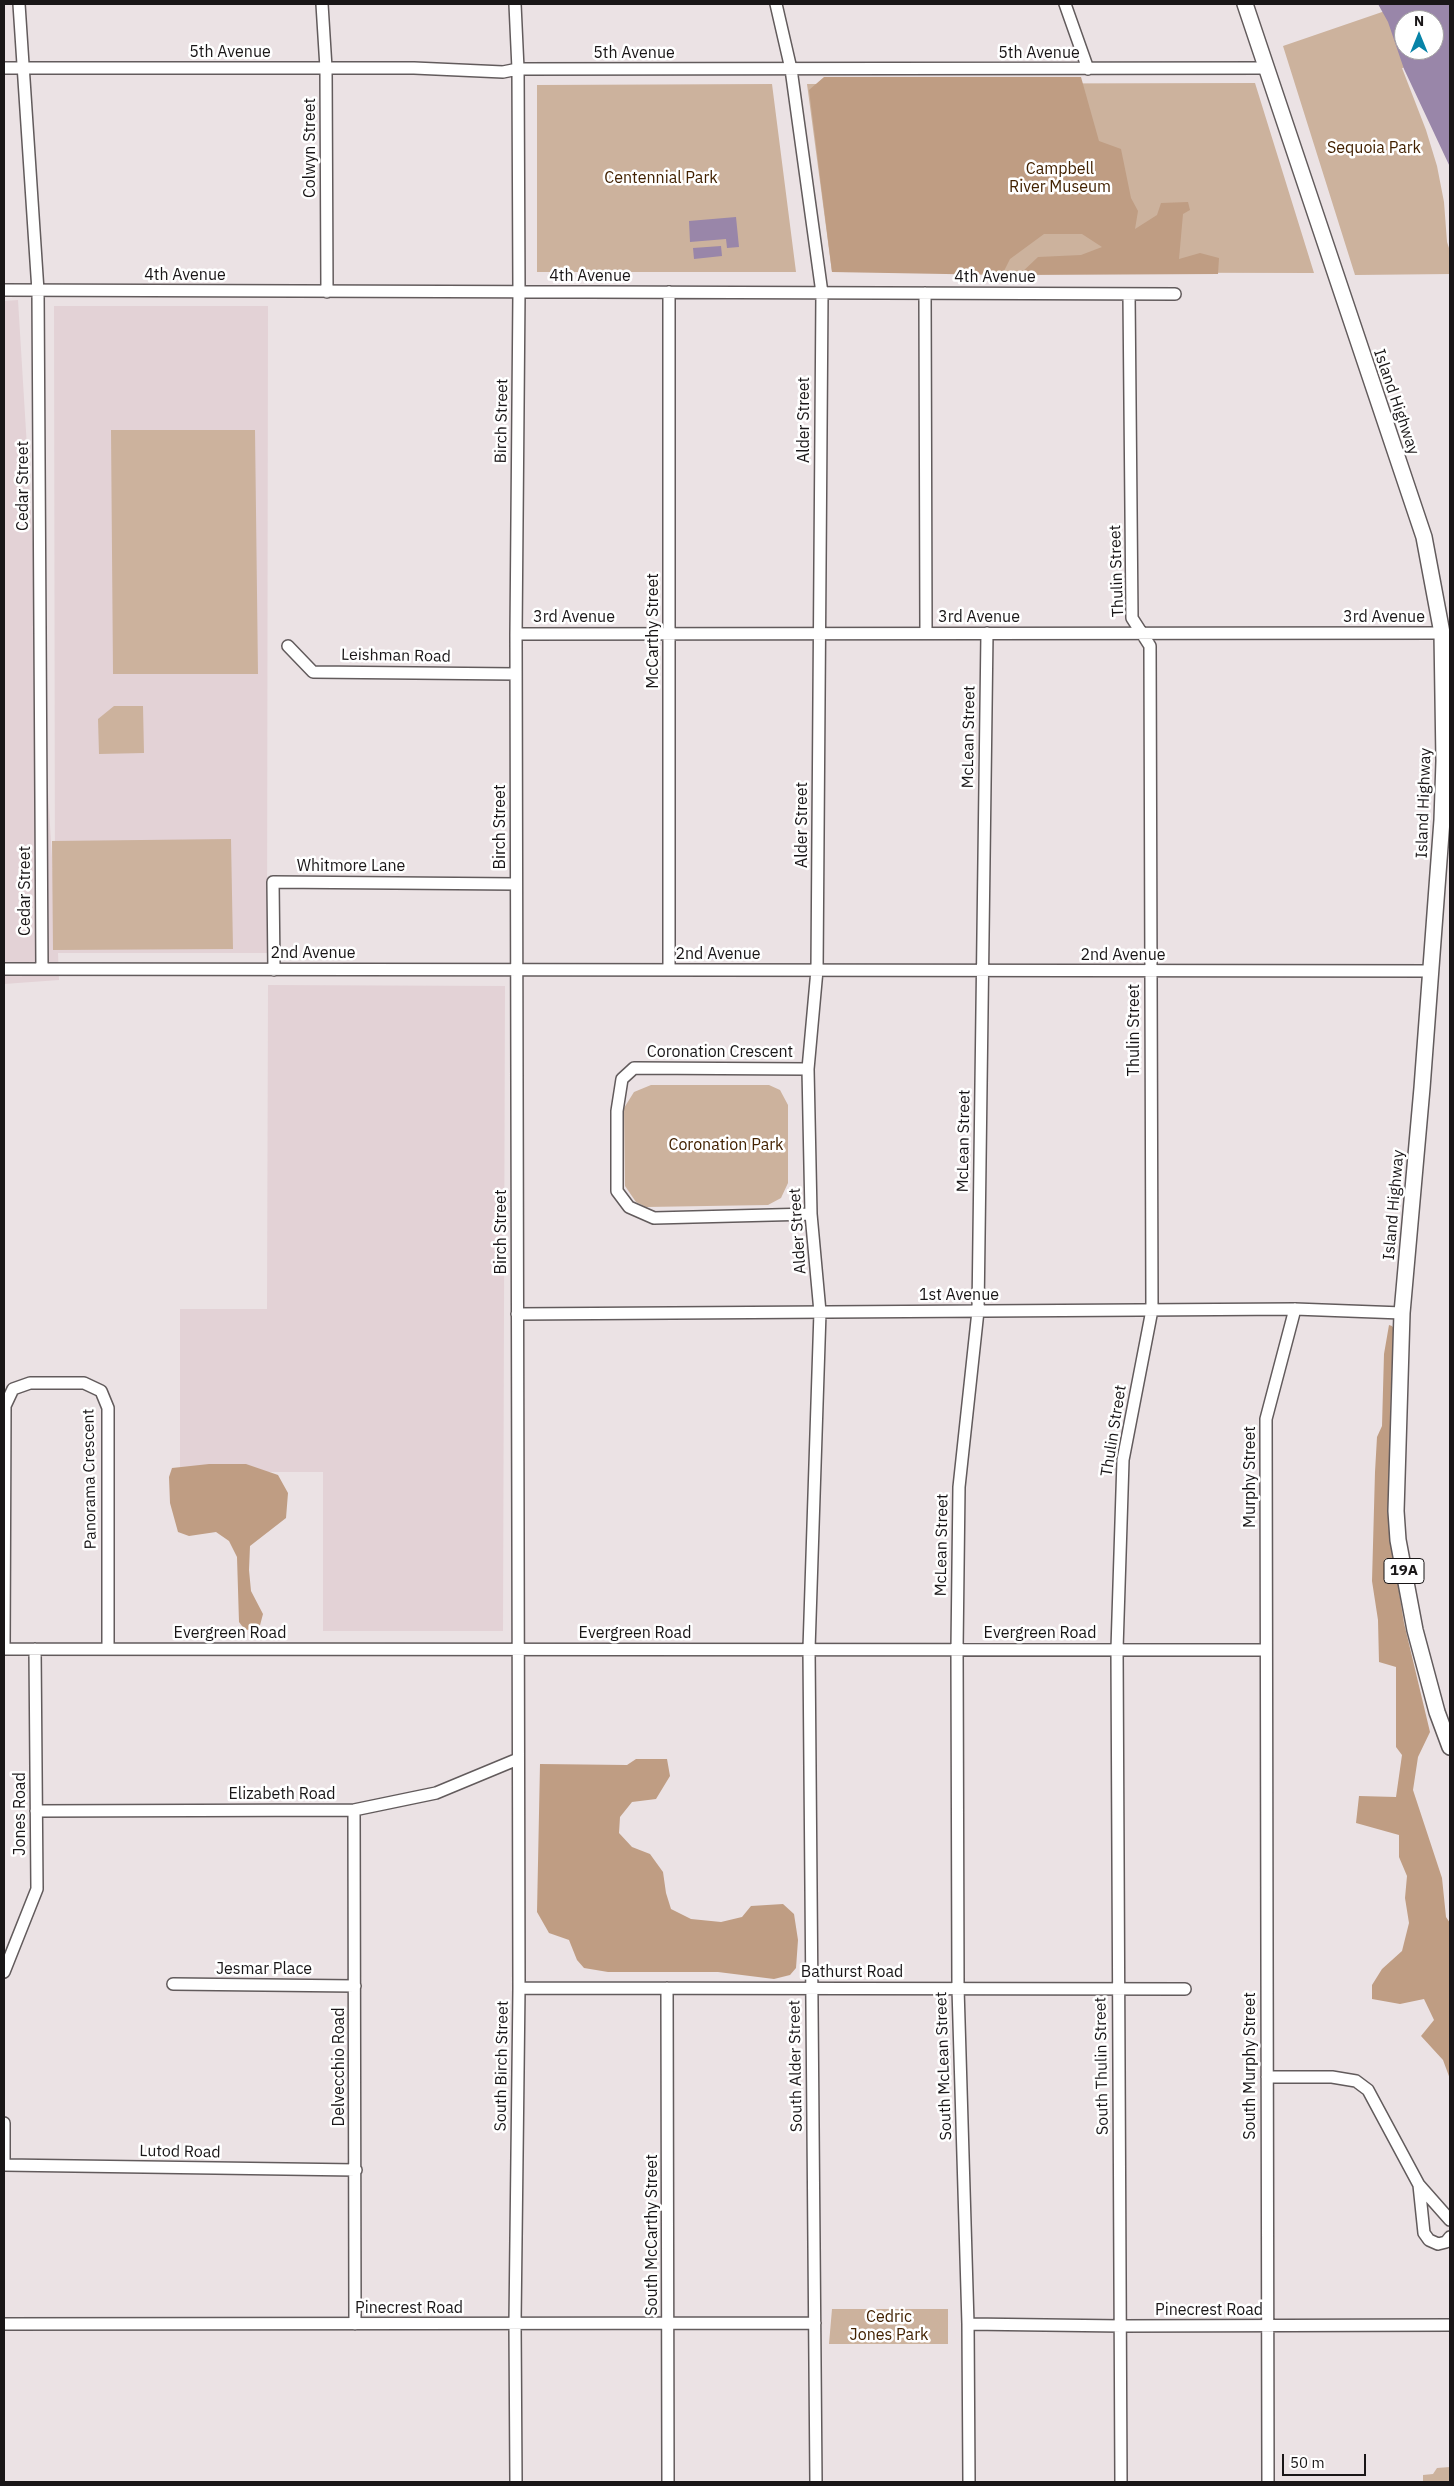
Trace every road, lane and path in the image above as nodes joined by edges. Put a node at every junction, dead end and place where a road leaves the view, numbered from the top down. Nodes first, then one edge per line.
1 (19, 4) edge
2 (322, 4) edge
3 (515, 4) edge
4 (776, 4) edge
5 (1066, 4) edge
6 (1245, 4) edge
7 (4, 68) edge
8 (23, 68) junction
9 (326, 68) junction
10 (1265, 68) junction
11 (518, 69) junction
12 (791, 69) junction
13 (1088, 69) junction
14 (4, 290) edge
15 (38, 291) junction
16 (327, 292) junction
17 (519, 292) junction
18 (669, 292) junction
19 (822, 293) junction
20 (925, 293) junction
21 (1129, 294) junction
22 (1176, 294) dead end
23 (926, 633) junction
24 (987, 633) junction
25 (1141, 633) junction
26 (1442, 633) junction
27 (516, 634) junction
28 (669, 634) junction
29 (819, 634) junction
30 (288, 646) dead end
31 (516, 674) junction
32 (516, 884) junction
33 (4, 969) edge
34 (42, 969) junction
35 (274, 970) junction
36 (517, 970) junction
37 (669, 970) junction
38 (817, 970) junction
39 (983, 970) junction
40 (1150, 971) junction
41 (1432, 971) junction
42 (808, 1069) junction
43 (811, 1214) junction
44 (1295, 1309) junction
45 (1152, 1310) junction
46 (978, 1311) junction
47 (820, 1312) junction
48 (1402, 1313) junction
49 (517, 1314) junction
50 (4, 1649) edge
51 (35, 1649) junction
52 (108, 1649) junction
53 (518, 1649) junction
54 (809, 1649) junction
55 (957, 1649) junction
56 (1117, 1649) junction
57 (1266, 1650) junction
58 (1450, 1747) edge
59 (518, 1759) junction
60 (354, 1810) junction
61 (36, 1811) junction
62 (4, 1972) edge
63 (173, 1984) dead end
64 (355, 1986) junction
65 (519, 1988) junction
66 (668, 1988) junction
67 (811, 1988) junction
68 (958, 1988) junction
69 (1117, 1989) junction
70 (1185, 1989) dead end
71 (1266, 2077) junction
72 (4, 2123) edge
73 (4, 2166) edge
74 (356, 2170) junction
75 (1419, 2185) junction
76 (1450, 2220) edge
77 (1450, 2236) edge
78 (515, 2323) junction
79 (668, 2323) junction
80 (815, 2323) junction
81 (4, 2324) edge
82 (355, 2324) junction
83 (968, 2324) junction
84 (1450, 2325) edge
85 (1122, 2326) junction
86 (1267, 2326) junction
87 (516, 2482) edge
88 (668, 2482) edge
89 (816, 2482) edge
90 (969, 2482) edge
91 (1121, 2482) edge
92 (1268, 2482) edge

1 - 8 street, Cedar Street
2 - 9 street, Colwyn Street
3 - 11 street, Birch Street
4 - 12 street, Alder Street
5 - 13 street
6 - 10 main road, Island Highway / 19A
7 - 8 street, 5th Avenue
8 - 9 street, 5th Avenue
8 - 15 street, Cedar Street
9 - 11 street, 5th Avenue
9 - 16 street, Colwyn Street
10 - 13 street, 5th Avenue
10 - 26 main road, Island Highway / 19A
11 - 12 street, 5th Avenue
11 - 17 street, Birch Street
12 - 13 street, 5th Avenue
12 - 19 street, Alder Street
14 - 15 street, 4th Avenue
15 - 16 street, 4th Avenue
15 - 34 street, Cedar Street
16 - 17 street, 4th Avenue
17 - 18 street, 4th Avenue
17 - 27 street, Birch Street
18 - 19 street, 4th Avenue
18 - 28 street, McCarthy Street
19 - 20 street, 4th Avenue
19 - 29 street, Alder Street
20 - 21 street, 4th Avenue
20 - 23 street
21 - 22 street, 4th Avenue
21 - 25 street, Thulin Street
23 - 24 street, 3rd Avenue
23 - 29 street, 3rd Avenue
24 - 25 street, 3rd Avenue
24 - 39 street, McLean Street
25 - 26 street, 3rd Avenue
25 - 40 street, Thulin Street
26 - 41 main road, Island Highway / 19A
27 - 28 street, 3rd Avenue
27 - 31 street, Birch Street
28 - 29 street, 3rd Avenue
28 - 37 street, McCarthy Street
29 - 38 street, Alder Street
30 - 31 street, Leishman Road
31 - 32 street, Birch Street
32 - 35 street, Whitmore Lane
32 - 36 street, Birch Street
33 - 34 street, 2nd Avenue
34 - 35 street, 2nd Avenue
35 - 36 street, 2nd Avenue
36 - 37 street, 2nd Avenue
36 - 49 street, Birch Street
37 - 38 street, 2nd Avenue
38 - 39 street, 2nd Avenue
38 - 42 street, Alder Street
39 - 40 street, 2nd Avenue
39 - 46 street, McLean Street
40 - 41 street, 2nd Avenue
40 - 45 street, Thulin Street
41 - 48 main road, Island Highway / 19A
42 - 43 street, Alder Street
42 - 43 street, Coronation Crescent
43 - 47 street, Alder Street
44 - 45 street, 1st Avenue
44 - 48 street, 1st Avenue
44 - 57 street, Murphy Street
45 - 46 street, 1st Avenue
45 - 56 street, Thulin Street
46 - 47 street, 1st Avenue
46 - 55 street, McLean Street
47 - 49 street, 1st Avenue
47 - 54 street, Alder Street
48 - 58 main road, Island Highway / 19A
49 - 53 street, Birch Street
50 - 51 street, Evergreen Road
50 - 52 street, Panorama Crescent
51 - 52 street, Evergreen Road
51 - 61 street, Jones Road
52 - 53 street, Evergreen Road
53 - 54 street, Evergreen Road
53 - 59 street, South Birch Street
54 - 55 street, Evergreen Road
54 - 67 street, South Alder Street
55 - 56 street, Evergreen Road
55 - 68 street, South McLean Street
56 - 57 street, Evergreen Road
56 - 69 street, South Thulin Street
57 - 71 street, South Murphy Street
59 - 60 street, Elizabeth Road
59 - 65 street, South Birch Street
60 - 61 street, Elizabeth Road
60 - 64 street, Delvecchio Road
61 - 62 street, Jones Road
63 - 64 street, Jesmar Place
64 - 74 street, Delvecchio Road
65 - 66 street, Bathurst Road
65 - 78 street, South Birch Street
66 - 67 street, Bathurst Road
66 - 79 street, South McCarthy Street
67 - 68 street, Bathurst Road
67 - 80 street, South Alder Street
68 - 69 street, Bathurst Road
68 - 83 street, South McLean Street
69 - 70 street, Bathurst Road
69 - 85 street, South Thulin Street
71 - 75 street
71 - 86 street, South Murphy Street
72 - 73 street
73 - 74 street, Lutod Road
74 - 82 street, Delvecchio Road
75 - 76 street
75 - 77 street
78 - 79 street, Pinecrest Road
78 - 82 street, Pinecrest Road
78 - 87 street, South Birch Street
79 - 80 street, Pinecrest Road
79 - 88 street, South McCarthy Street
80 - 89 street, South Alder Street
81 - 82 street, Pinecrest Road
83 - 85 street, Pinecrest Road
83 - 90 street, South McLean Street
84 - 86 street, Pinecrest Road
85 - 86 street, Pinecrest Road
85 - 91 street, South Thulin Street
86 - 92 street, South Murphy Street

